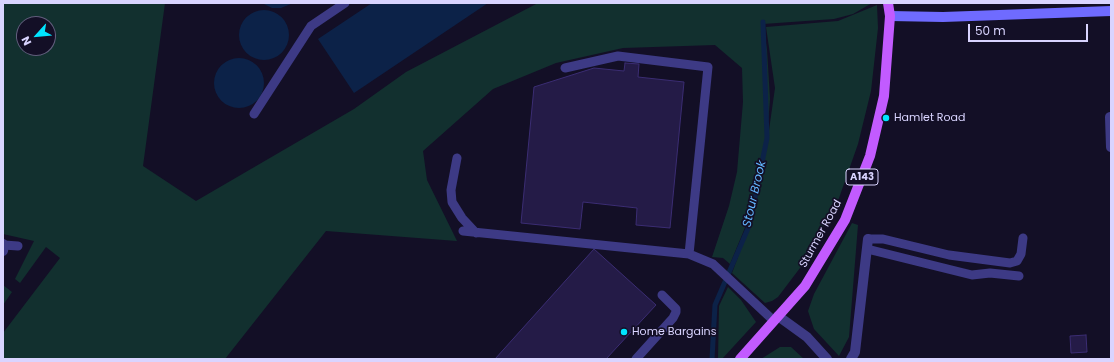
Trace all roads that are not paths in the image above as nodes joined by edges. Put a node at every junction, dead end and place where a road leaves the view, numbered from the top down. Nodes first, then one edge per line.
1 (346, 3) edge
2 (888, 3) edge
3 (1100, 7) edge
4 (1111, 11) edge
5 (890, 16) junction
6 (565, 68) dead end
7 (254, 114) dead end
8 (1110, 117) edge
9 (1111, 146) edge
10 (457, 158) dead end
11 (463, 232) dead end
12 (476, 234) junction
13 (1023, 238) dead end
14 (868, 239) joint
15 (18, 246) dead end
16 (4, 247) edge
17 (867, 249) junction
18 (689, 254) junction
19 (1019, 276) dead end
20 (662, 295) dead end
21 (776, 319) junction
22 (636, 359) edge
23 (740, 359) edge
24 (826, 359) edge
25 (851, 359) edge

1 - 7 lane
2 - 5 main road, Sturmer Road / A143
3 - 4 main road
3 - 5 main road
5 - 21 main road, Sturmer Road / A143
6 - 18 lane
8 - 9 street
10 - 12 lane
11 - 12 lane
12 - 18 lane
13 - 14 lane
14 - 17 street
15 - 16 lane
17 - 19 lane
17 - 25 street
18 - 21 lane
20 - 22 lane
21 - 23 main road, Sturmer Road / A143
21 - 24 street

